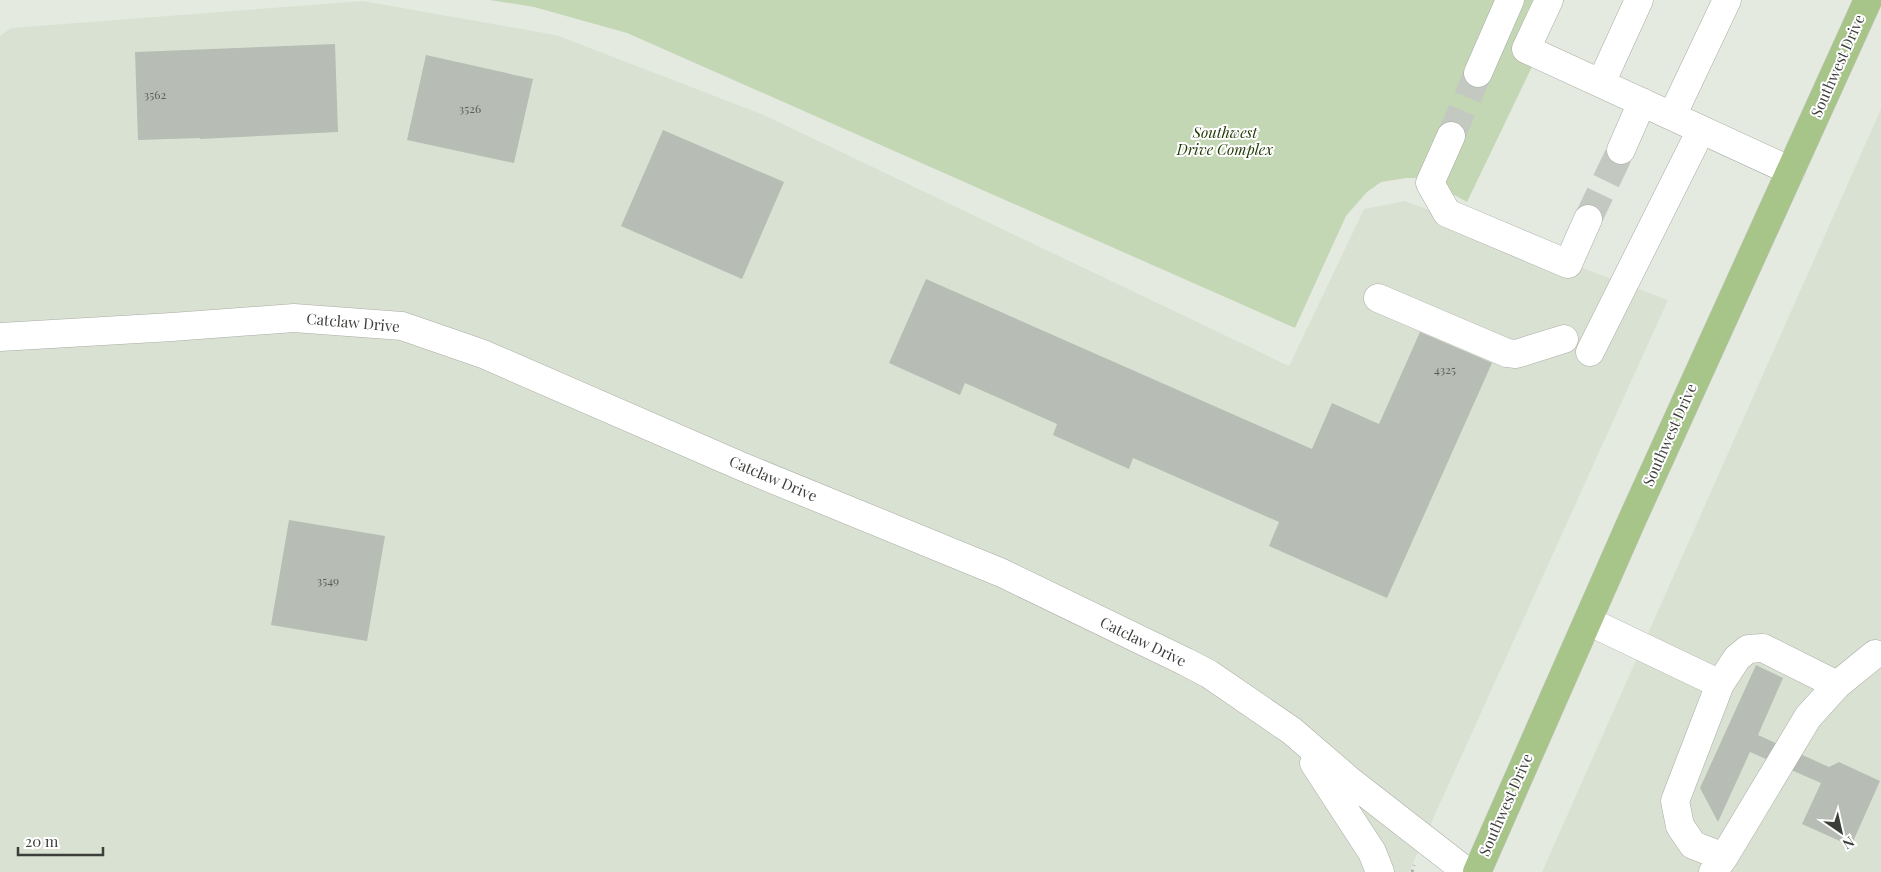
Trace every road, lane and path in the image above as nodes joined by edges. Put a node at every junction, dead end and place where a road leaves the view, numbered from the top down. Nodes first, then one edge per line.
1 (1510, 0) edge
2 (1549, 0) edge
3 (1639, 0) edge
4 (1727, 0) edge
5 (1868, 0) edge
6 (1478, 73) tunnel mouth
7 (1601, 83) junction
8 (1642, 102) junction
9 (1672, 116) junction
10 (1701, 130) junction
11 (1451, 136) tunnel mouth
12 (1621, 150) tunnel mouth
13 (1791, 171) junction
14 (1588, 219) tunnel mouth
15 (1378, 298) dead end
16 (0, 337) edge
17 (1564, 338) dead end
18 (1590, 352) dead end
19 (1588, 621) junction
20 (1875, 654) dead end
21 (1720, 684) junction
22 (1837, 685) junction
23 (1292, 731) junction
24 (1718, 865) edge
25 (1380, 872) edge
26 (1468, 872) edge
27 (1477, 872) edge

1 - 6 street
2 - 7 street
3 - 7 street
4 - 9 street
5 - 13 main road, Southwest Drive
7 - 8 street
8 - 9 street
8 - 12 street
9 - 10 street
10 - 13 street
10 - 18 street
11 - 14 street
13 - 19 main road, Southwest Drive
15 - 17 street
16 - 23 street, Catclaw Drive
19 - 21 street
19 - 27 main road, Southwest Drive
20 - 22 street
21 - 22 street
21 - 24 street
22 - 24 street
23 - 25 street
23 - 26 street, Catclaw Drive

